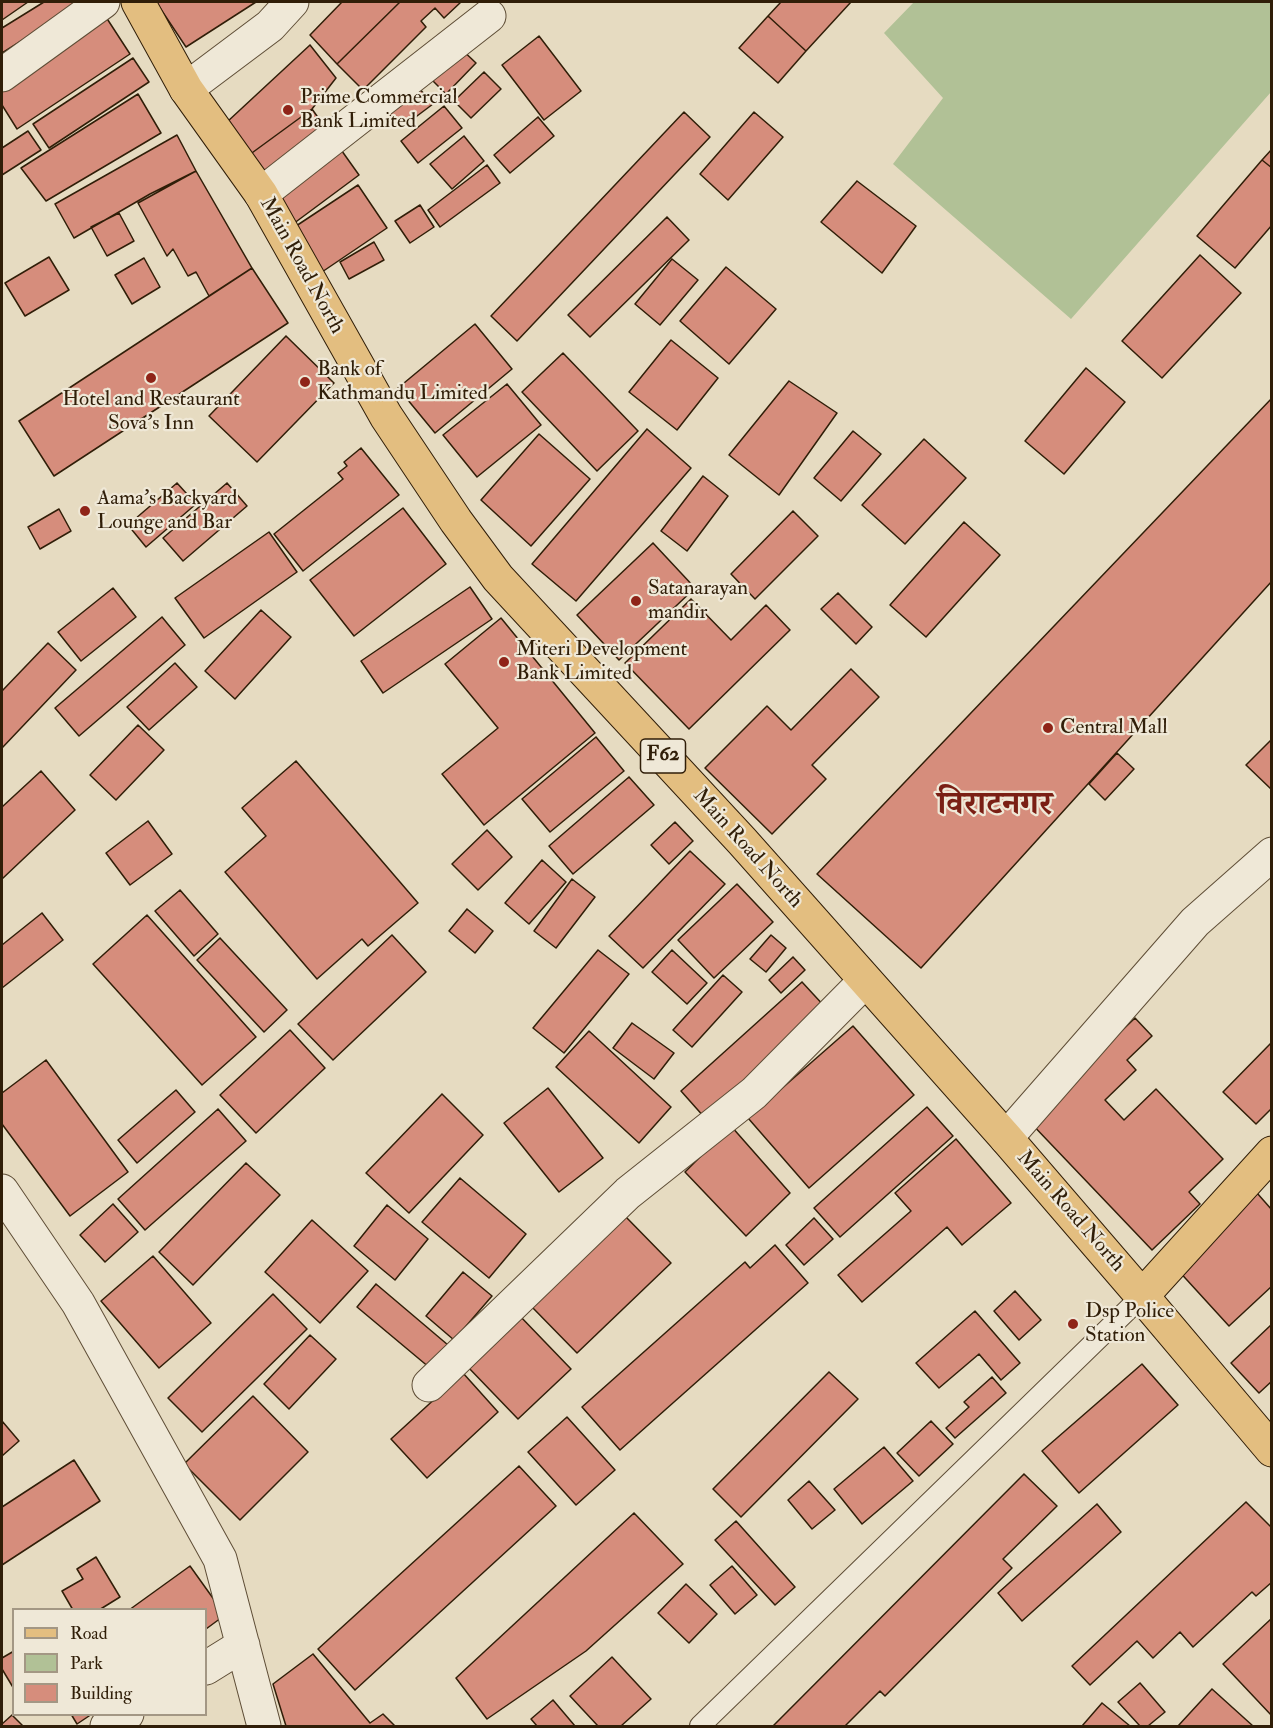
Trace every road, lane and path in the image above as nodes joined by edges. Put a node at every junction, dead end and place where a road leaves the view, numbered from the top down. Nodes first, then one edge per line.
1 (103, 2) edge
2 (138, 2) edge
3 (292, 2) edge
4 (489, 16) dead end
5 (2, 75) edge
6 (186, 89) junction
7 (261, 194) junction
8 (1272, 854) edge
9 (865, 981) junction
10 (1006, 1138) junction
11 (1272, 1153) edge
12 (2, 1191) edge
13 (1142, 1296) junction
14 (429, 1385) dead end
15 (1272, 1450) edge
16 (243, 1645) junction
17 (207, 1667) edge
18 (124, 1716) edge
19 (107, 1726) edge
20 (264, 1726) edge
21 (700, 1726) edge

1 - 5 street
2 - 6 main road, Main Road North / F62
3 - 6 street
4 - 7 street
6 - 7 main road, Main Road North / F62
7 - 9 main road, Main Road North / F62
8 - 10 street
9 - 10 main road, Main Road North / F62
9 - 14 street
10 - 13 main road, Main Road North / F62
11 - 13 main road
12 - 16 street
13 - 15 main road, Main Road North / F62
13 - 21 lane
16 - 17 street
16 - 20 street
18 - 19 street

